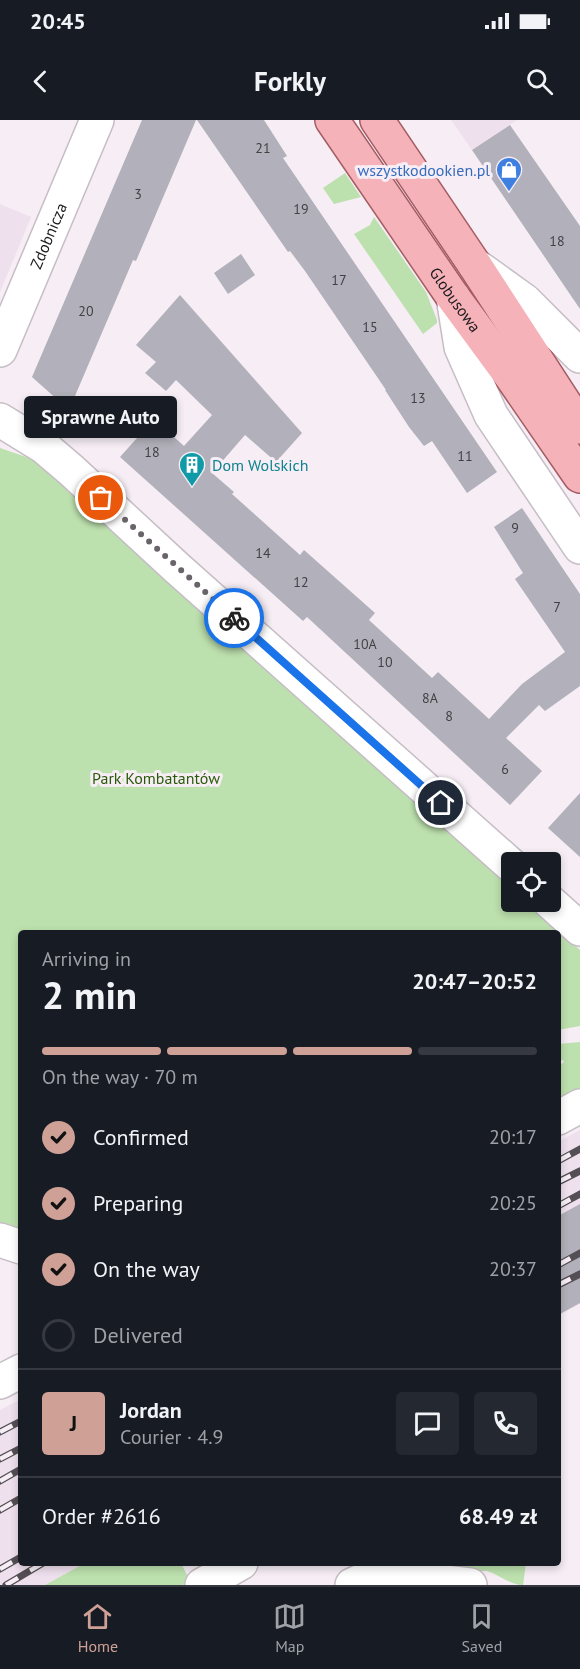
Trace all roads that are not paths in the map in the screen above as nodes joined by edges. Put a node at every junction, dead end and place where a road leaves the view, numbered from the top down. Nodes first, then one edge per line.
1 (98, 120) edge
2 (332, 120) edge
3 (377, 120) edge
4 (474, 264) junction
5 (453, 297) junction
6 (0, 350) edge
7 (580, 356) edge
8 (0, 420) edge
9 (580, 427) edge
10 (580, 476) edge
11 (580, 547) edge
12 (501, 856) edge
13 (561, 912) edge
14 (580, 929) edge
15 (580, 1106) edge
16 (561, 1116) edge
17 (0, 1240) edge
18 (18, 1246) edge
19 (18, 1373) edge
20 (0, 1383) edge
21 (236, 1566) edge
22 (202, 1585) edge
23 (352, 1585) edge
24 (470, 1585) edge

1 - 6 street, Zdobnicza
2 - 5 main road, Globusowa
3 - 4 main road, Globusowa
4 - 7 street
4 - 9 main road, Globusowa
5 - 10 main road, Globusowa
5 - 11 street
8 - 12 street
13 - 14 street
15 - 16 street
17 - 18 street
19 - 20 street
21 - 22 street
23 - 24 street

